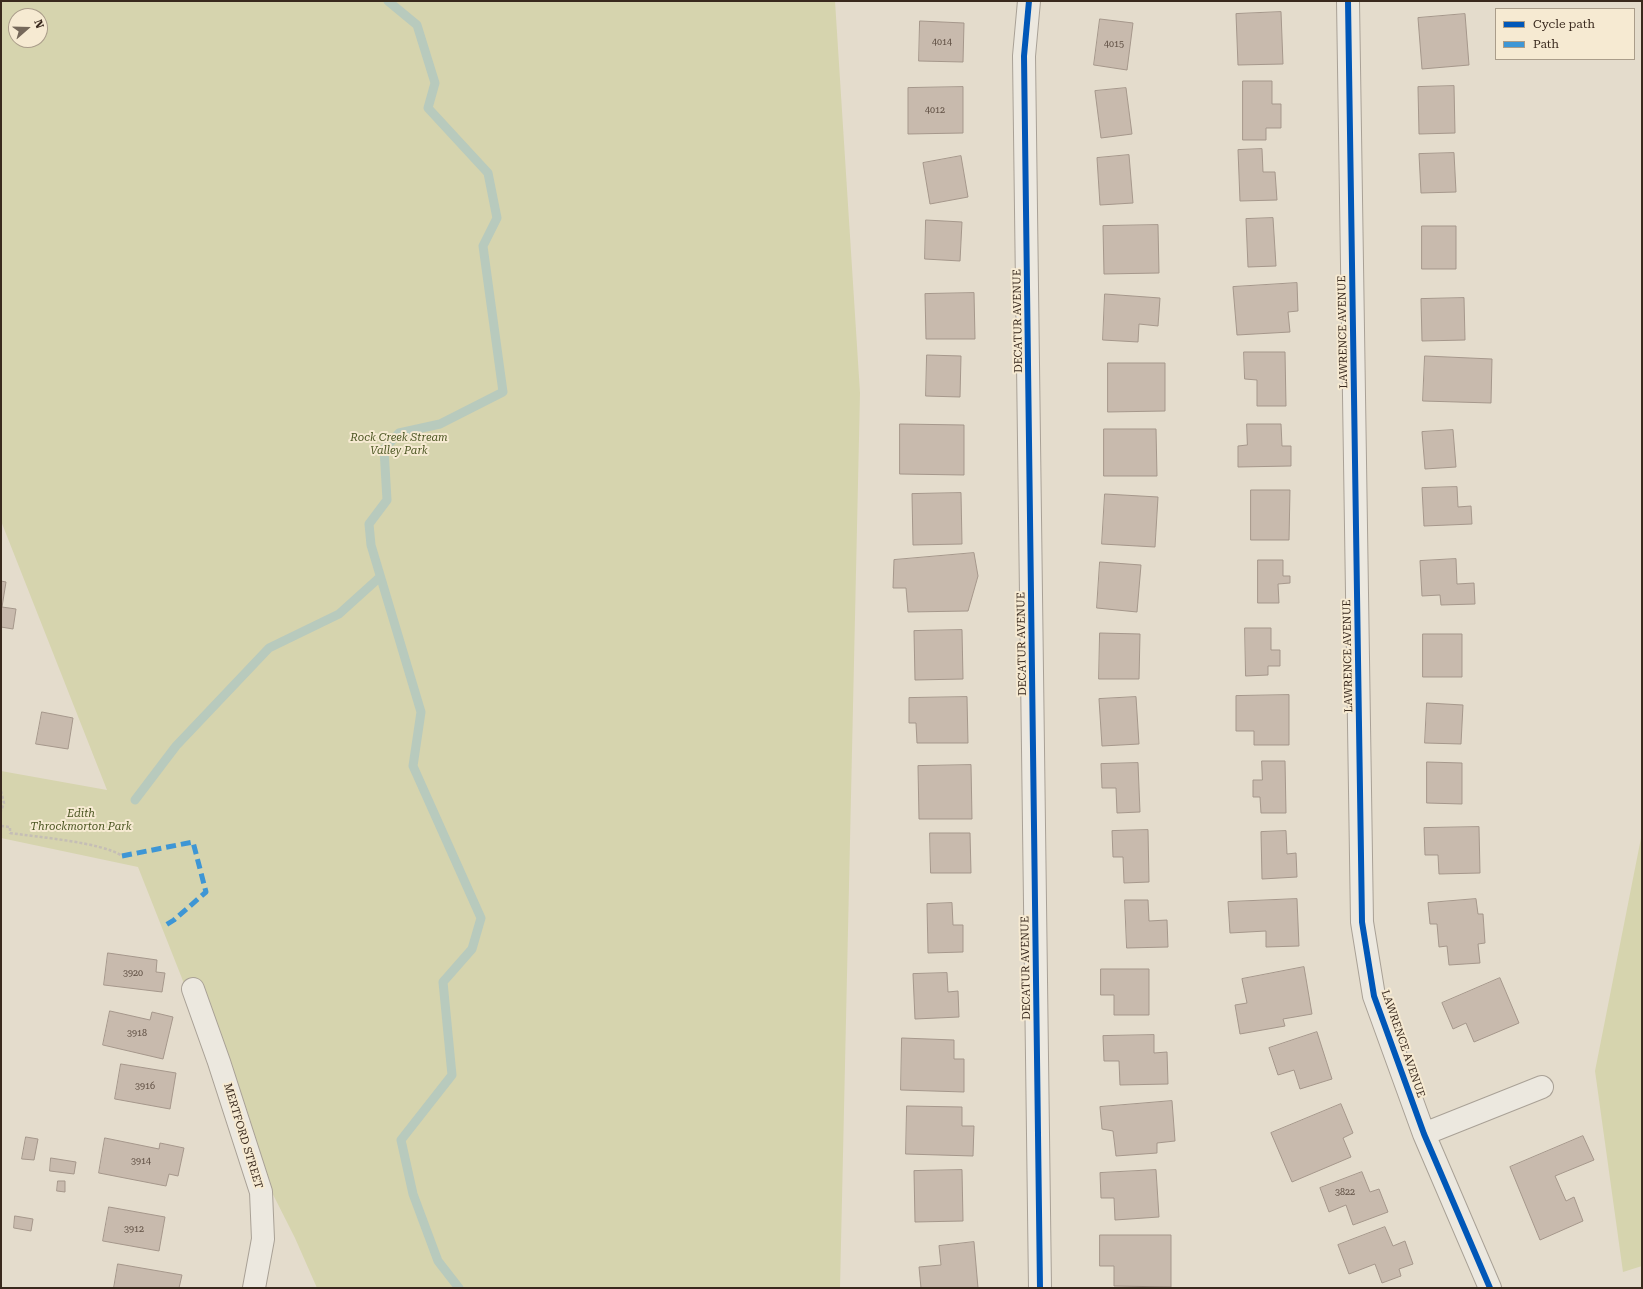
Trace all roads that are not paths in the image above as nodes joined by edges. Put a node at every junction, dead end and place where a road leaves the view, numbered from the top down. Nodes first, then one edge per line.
1 (1029, 1) edge
2 (1348, 1) edge
3 (193, 989) dead end
4 (1542, 1087) dead end
5 (1424, 1134) junction
6 (254, 1288) edge
7 (1040, 1288) edge
8 (1490, 1288) edge

1 - 7 street, DECATUR AVENUE
2 - 5 street, LAWRENCE AVENUE
3 - 6 street, MERTFORD STREET
4 - 5 street
5 - 8 street, LAWRENCE AVENUE

